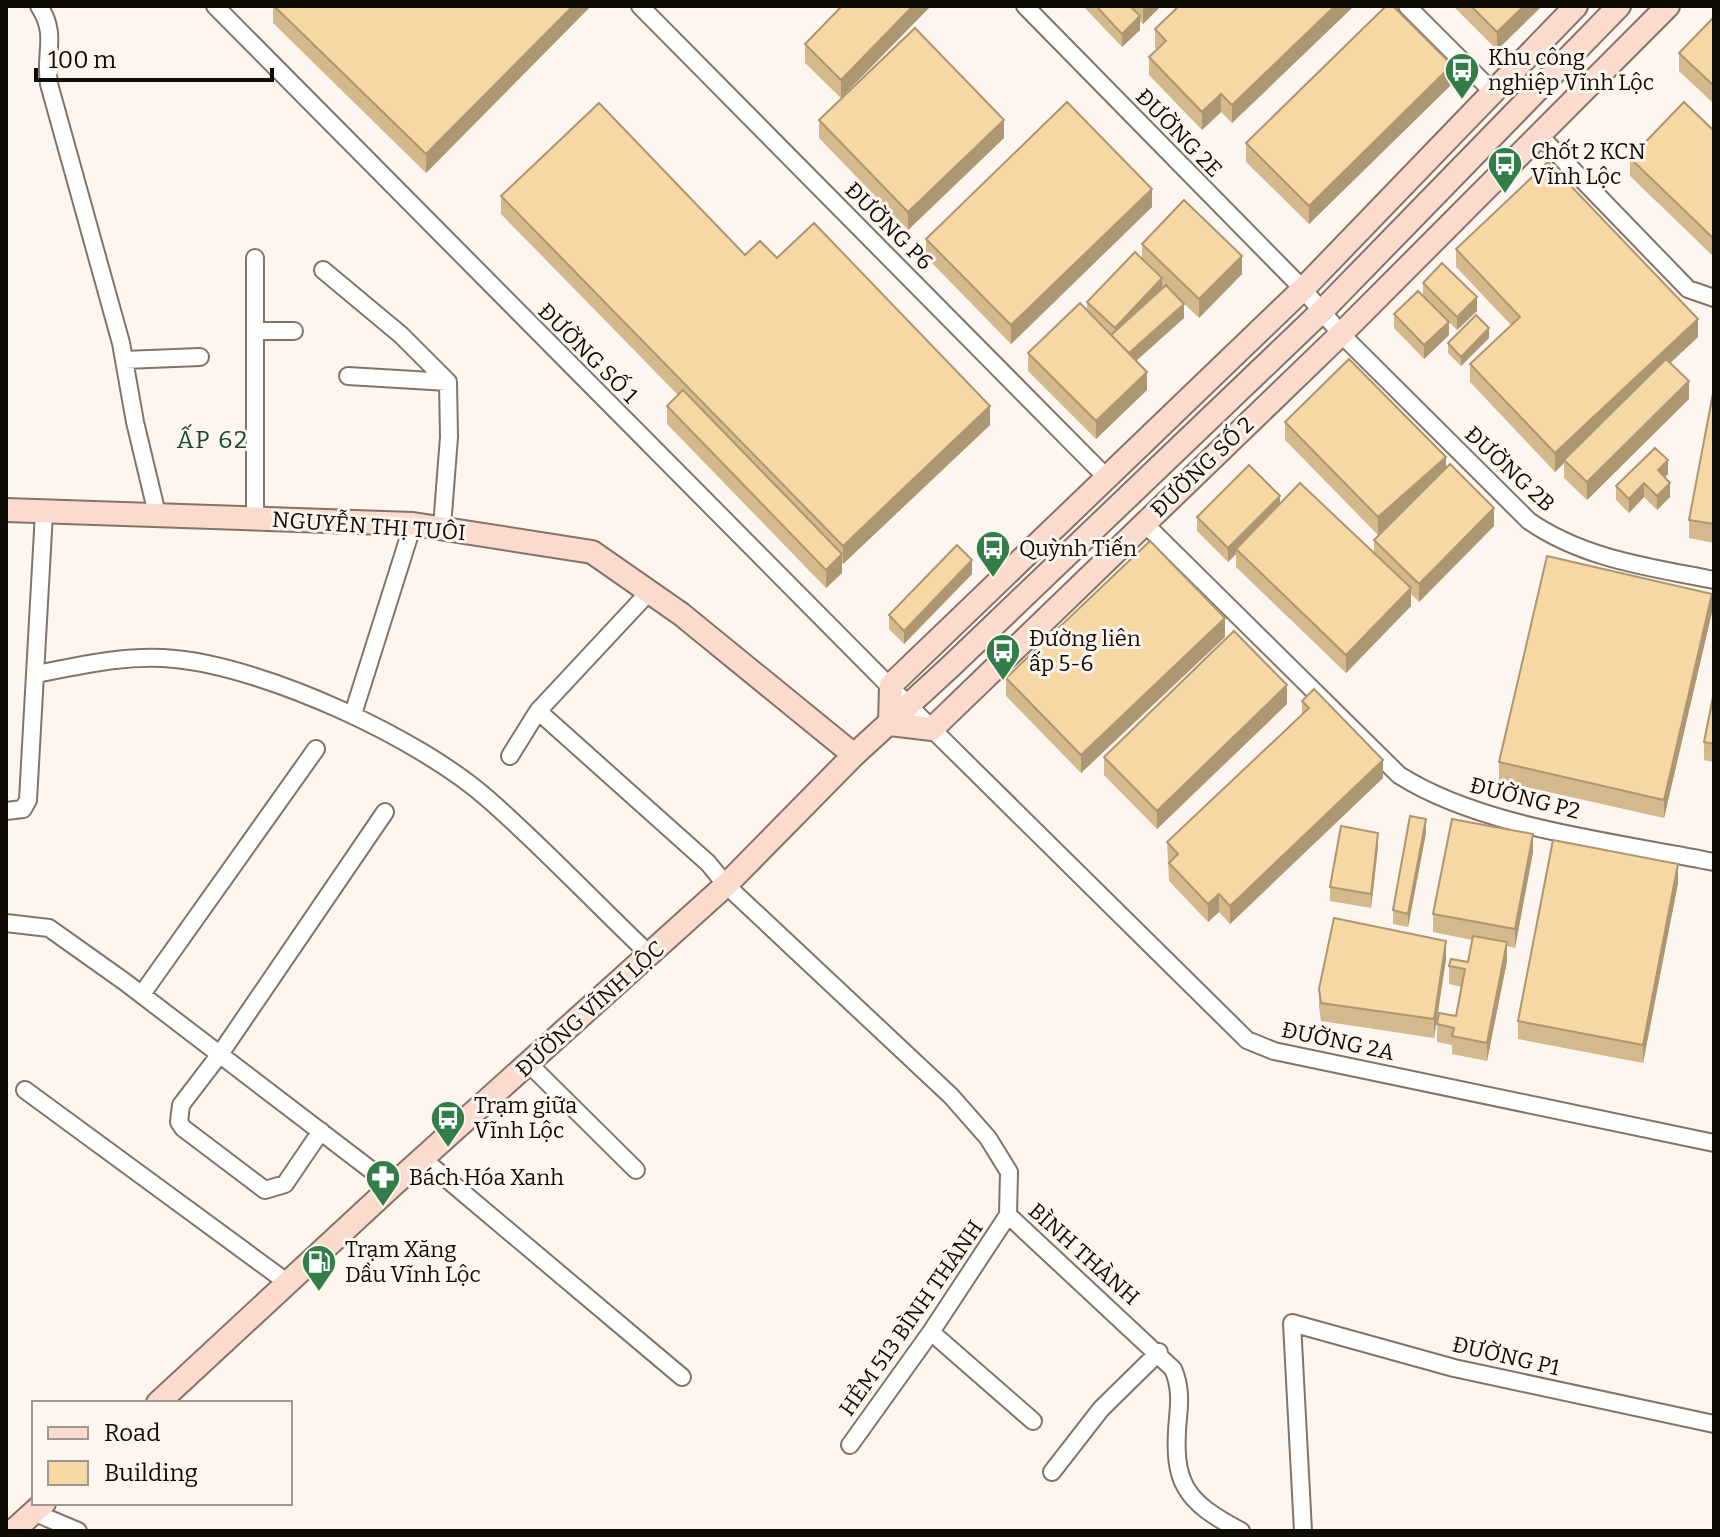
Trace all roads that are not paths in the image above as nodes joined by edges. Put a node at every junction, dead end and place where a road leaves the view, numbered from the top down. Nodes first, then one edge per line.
1 (39, 6) edge
2 (215, 6) edge
3 (640, 6) edge
4 (1025, 6) edge
5 (1407, 6) edge
6 (1576, 6) edge
7 (1619, 6) edge
8 (1668, 6) edge
9 (1493, 92) junction
10 (1539, 135) junction
11 (255, 258) dead end
12 (323, 270) dead end
13 (1303, 289) junction
14 (1714, 298) edge
15 (1322, 311) junction
16 (256, 331) junction
17 (294, 331) dead end
18 (1341, 334) junction
19 (200, 357) dead end
20 (124, 360) junction
21 (348, 376) dead end
22 (448, 382) junction
23 (1107, 478) junction
24 (6, 510) edge
25 (44, 513) junction
26 (158, 518) junction
27 (255, 519) junction
28 (1144, 523) junction
29 (413, 524) junction
30 (442, 527) junction
31 (1714, 580) edge
32 (649, 592) junction
33 (37, 674) junction
34 (891, 685) junction
35 (908, 704) junction
36 (538, 711) junction
37 (353, 714) junction
38 (890, 724) junction
39 (932, 729) junction
40 (316, 749) dead end
41 (854, 755) junction
42 (510, 756) dead end
43 (6, 811) edge
44 (385, 812) dead end
45 (1714, 862) edge
46 (726, 885) junction
47 (6, 923) edge
48 (650, 955) junction
49 (142, 994) junction
50 (220, 1054) junction
51 (529, 1064) junction
52 (25, 1090) dead end
53 (321, 1131) junction
54 (1714, 1143) edge
55 (423, 1159) junction
56 (636, 1170) dead end
57 (392, 1186) junction
58 (1008, 1215) junction
59 (288, 1283) junction
60 (931, 1332) junction
61 (1159, 1352) junction
62 (682, 1377) dead end
63 (160, 1401) edge
64 (1033, 1421) dead end
65 (1714, 1424) edge
66 (850, 1445) dead end
67 (1052, 1472) dead end
68 (38, 1508) edge
69 (13, 1531) edge
70 (78, 1531) edge
71 (1241, 1531) edge
72 (1303, 1531) edge

1 - 20 street
2 - 34 street, ĐƯỜNG SỐ 1
3 - 23 street, ĐƯỜNG P6
4 - 13 street, ĐƯỜNG 2E
5 - 9 street
6 - 9 main road
7 - 15 main road, ĐƯỜNG SỐ 2
8 - 10 main road, ĐƯỜNG SỐ 2
9 - 13 main road
10 - 14 street
10 - 18 main road, ĐƯỜNG SỐ 2
11 - 16 street
12 - 22 street
13 - 15 street, ĐƯỜNG 2E
13 - 23 main road
15 - 18 street, ĐƯỜNG 2B
15 - 35 main road, ĐƯỜNG SỐ 2
16 - 17 street
16 - 27 street
18 - 28 main road, ĐƯỜNG SỐ 2
18 - 31 street, ĐƯỜNG 2B
19 - 20 street
20 - 26 street
21 - 22 street
22 - 30 street
23 - 34 main road
24 - 25 main road, NGUYỄN THỊ TUÔI
25 - 26 main road, NGUYỄN THỊ TUÔI
25 - 33 street
26 - 27 main road, NGUYỄN THỊ TUÔI
27 - 29 main road, NGUYỄN THỊ TUÔI
28 - 39 main road, ĐƯỜNG SỐ 2
28 - 45 street, ĐƯỜNG P2
29 - 30 main road, NGUYỄN THỊ TUÔI
29 - 37 street
30 - 32 main road, NGUYỄN THỊ TUÔI
32 - 36 street
32 - 41 main road, NGUYỄN THỊ TUÔI
33 - 37 street
33 - 43 street
34 - 35 street, ĐƯỜNG SỐ 1
34 - 38 main road
35 - 38 main road, ĐƯỜNG VĨNH LỘC
35 - 39 street, ĐƯỜNG SỐ 1
36 - 42 street
36 - 46 street, BÌNH THÀNH
37 - 48 street
38 - 39 main road
38 - 41 main road, ĐƯỜNG VĨNH LỘC
39 - 54 street, ĐƯỜNG 2A
40 - 49 street
41 - 46 main road, ĐƯỜNG VĨNH LỘC
44 - 50 street
46 - 48 main road, ĐƯỜNG VĨNH LỘC
46 - 58 street, BÌNH THÀNH
47 - 49 street
48 - 51 main road, ĐƯỜNG VĨNH LỘC
49 - 50 street
50 - 53 street
50 - 53 street
51 - 55 main road, ĐƯỜNG VĨNH LỘC
51 - 56 street
52 - 59 street
53 - 57 street
55 - 57 main road, ĐƯỜNG VĨNH LỘC
55 - 62 street
57 - 59 main road, ĐƯỜNG VĨNH LỘC
58 - 60 street, HẺM 513 BÌNH THÀNH
58 - 61 street, BÌNH THÀNH
59 - 63 main road, ĐƯỜNG VĨNH LỘC
60 - 64 street
60 - 66 street, HẺM 513 BÌNH THÀNH
61 - 67 street
61 - 71 street, BÌNH THÀNH
65 - 72 street, ĐƯỜNG P1
68 - 69 main road
68 - 70 street

